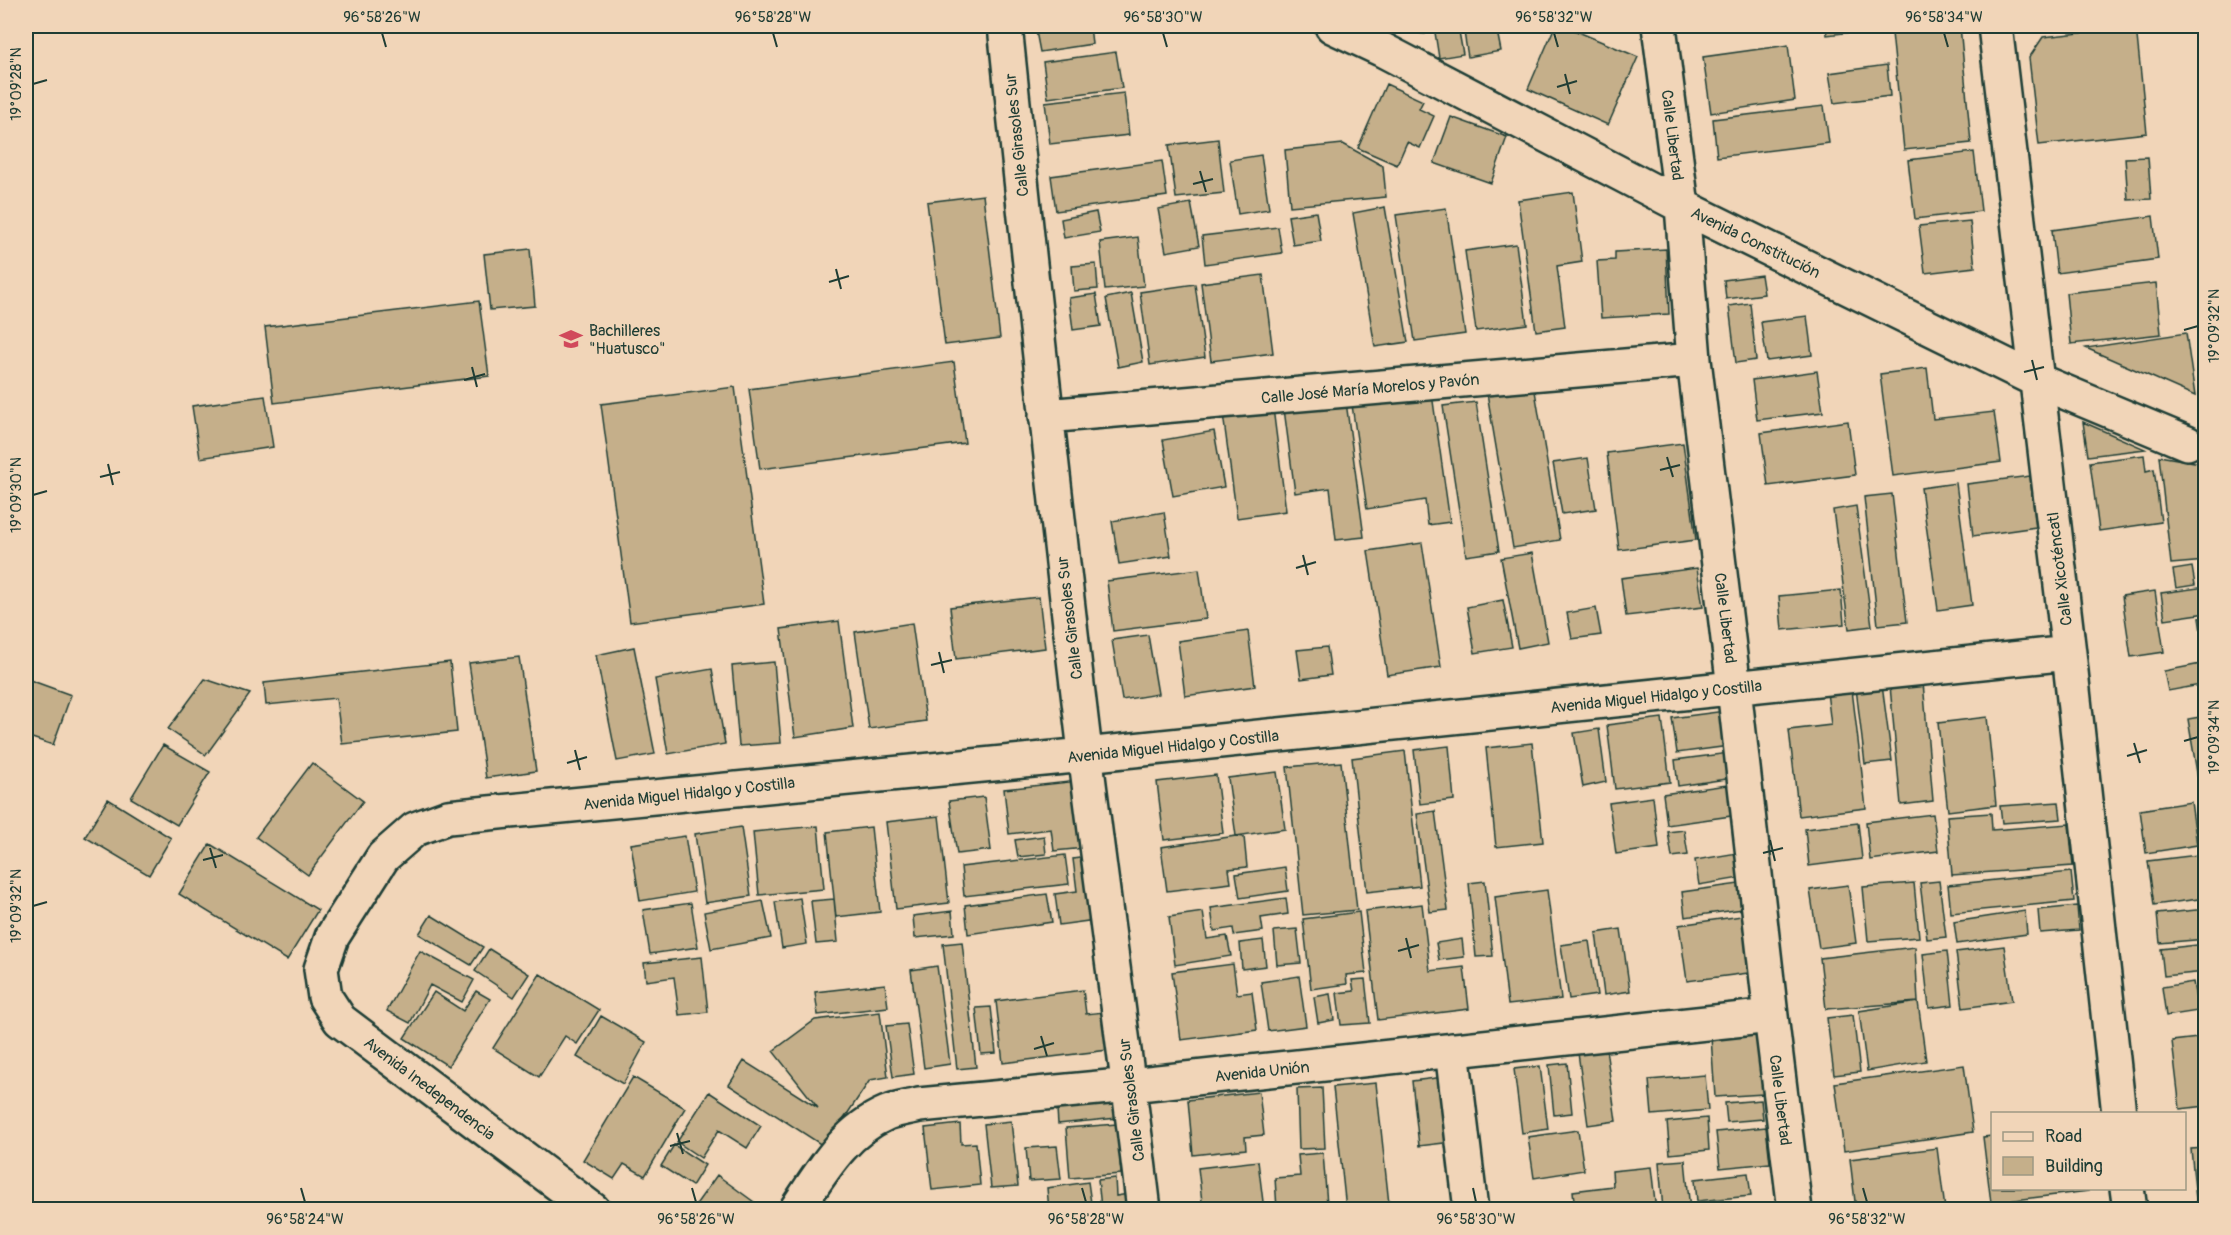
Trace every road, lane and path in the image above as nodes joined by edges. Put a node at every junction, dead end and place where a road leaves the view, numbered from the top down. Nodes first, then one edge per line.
1 (1005, 26) edge
2 (1332, 26) edge
3 (1659, 26) edge
4 (2000, 26) edge
5 (1682, 206) junction
6 (1694, 360) junction
7 (2036, 380) junction
8 (1046, 416) junction
9 (2187, 443) dead end
10 (2069, 653) junction
11 (1734, 688) junction
12 (1085, 755) junction
13 (332, 937) joint
14 (1771, 1016) junction
15 (1452, 1050) junction
16 (1130, 1085) junction
17 (2119, 1112) edge
18 (2127, 1190) edge
19 (592, 1209) edge
20 (796, 1209) edge
21 (1144, 1209) edge
22 (1471, 1209) edge
23 (1795, 1209) edge
24 (2130, 1209) edge

1 - 8 street, Calle Girasoles Sur
2 - 5 street, Avenida Constitución
3 - 5 street, Calle Libertad
4 - 7 street, Calle Xicoténcatl
5 - 6 street, Calle Libertad
5 - 7 street, Avenida Constitución
6 - 8 street, Calle José María Morelos y Pavón
6 - 11 street, Calle Libertad
7 - 9 street, Avenida Constitución
7 - 10 street, Calle Xicoténcatl
8 - 12 street, Calle Girasoles Sur
10 - 11 street, Avenida Miguel Hidalgo y Costilla
10 - 17 street, Calle Xicoténcatl
11 - 12 street, Avenida Miguel Hidalgo y Costilla
11 - 14 street, Calle Libertad
12 - 13 street, Avenida Miguel Hidalgo y Costilla
12 - 16 street, Calle Girasoles Sur
13 - 19 street, Avenida Inedependencia
14 - 15 street, Avenida Unión
14 - 23 street, Calle Libertad
15 - 16 street, Avenida Unión
15 - 22 street
16 - 20 street, Avenida Unión
16 - 21 street, Calle Girasoles Sur
18 - 24 street

